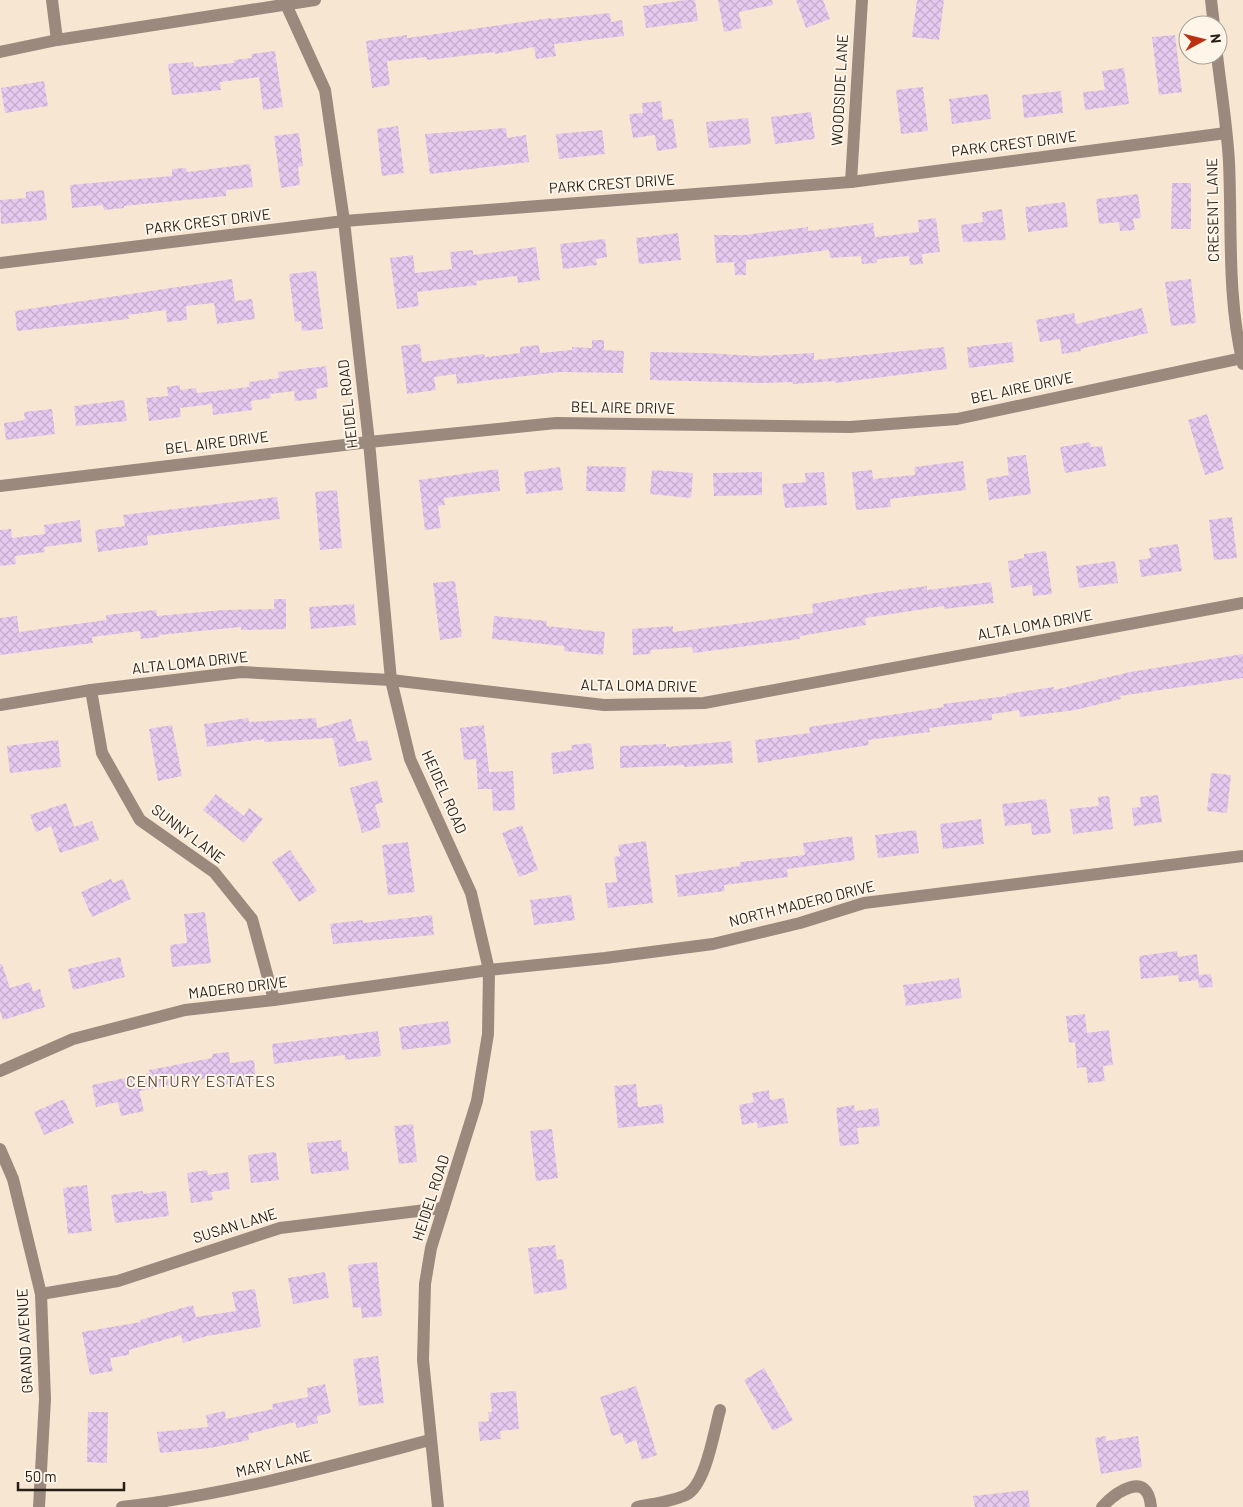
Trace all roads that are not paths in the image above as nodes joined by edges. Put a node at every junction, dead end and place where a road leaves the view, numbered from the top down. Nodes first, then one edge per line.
1 (52, 0) edge
2 (316, 0) edge
3 (862, 0) edge
4 (1211, 0) edge
5 (285, 2) edge
6 (1213, 15) edge
7 (56, 40) junction
8 (0, 52) edge
9 (1218, 65) edge
10 (1226, 133) junction
11 (851, 182) junction
12 (344, 221) junction
13 (0, 263) edge
14 (1242, 361) edge
15 (369, 442) junction
16 (0, 486) edge
17 (1243, 603) edge
18 (392, 680) junction
19 (91, 690) junction
20 (0, 705) edge
21 (1243, 856) edge
22 (489, 970) junction
23 (274, 1000) junction
24 (0, 1071) edge
25 (0, 1149) edge
26 (442, 1208) junction
27 (41, 1294) junction
28 (720, 1410) dead end
29 (430, 1440) junction
30 (39, 1507) edge
31 (122, 1507) edge
32 (438, 1507) edge
33 (637, 1507) edge
34 (1102, 1507) edge
35 (1151, 1507) edge

1 - 7 street
2 - 5 street
3 - 11 street, WOODSIDE LANE
4 - 6 street
5 - 7 street
5 - 12 street, HEIDEL ROAD
7 - 8 street
9 - 10 street, CRESENT LANE
10 - 11 street, PARK CREST DRIVE
10 - 14 street, CRESENT LANE
11 - 12 street, PARK CREST DRIVE
12 - 13 street, PARK CREST DRIVE
12 - 15 street, HEIDEL ROAD
14 - 15 street, BEL AIRE DRIVE
15 - 16 street, BEL AIRE DRIVE
15 - 18 street, HEIDEL ROAD
17 - 18 street, ALTA LOMA DRIVE
18 - 19 street, ALTA LOMA DRIVE
18 - 22 street, HEIDEL ROAD
19 - 20 street, ALTA LOMA DRIVE
19 - 23 street, SUNNY LANE
21 - 22 street, NORTH MADERO DRIVE
22 - 23 street, MADERO DRIVE
22 - 26 street, HEIDEL ROAD
23 - 24 street, MADERO DRIVE
25 - 27 street, GRAND AVENUE
26 - 27 street, SUSAN LANE
26 - 29 street, HEIDEL ROAD
27 - 30 street, GRAND AVENUE
28 - 33 street
29 - 31 street, MARY LANE
29 - 32 street, HEIDEL ROAD
34 - 35 street

